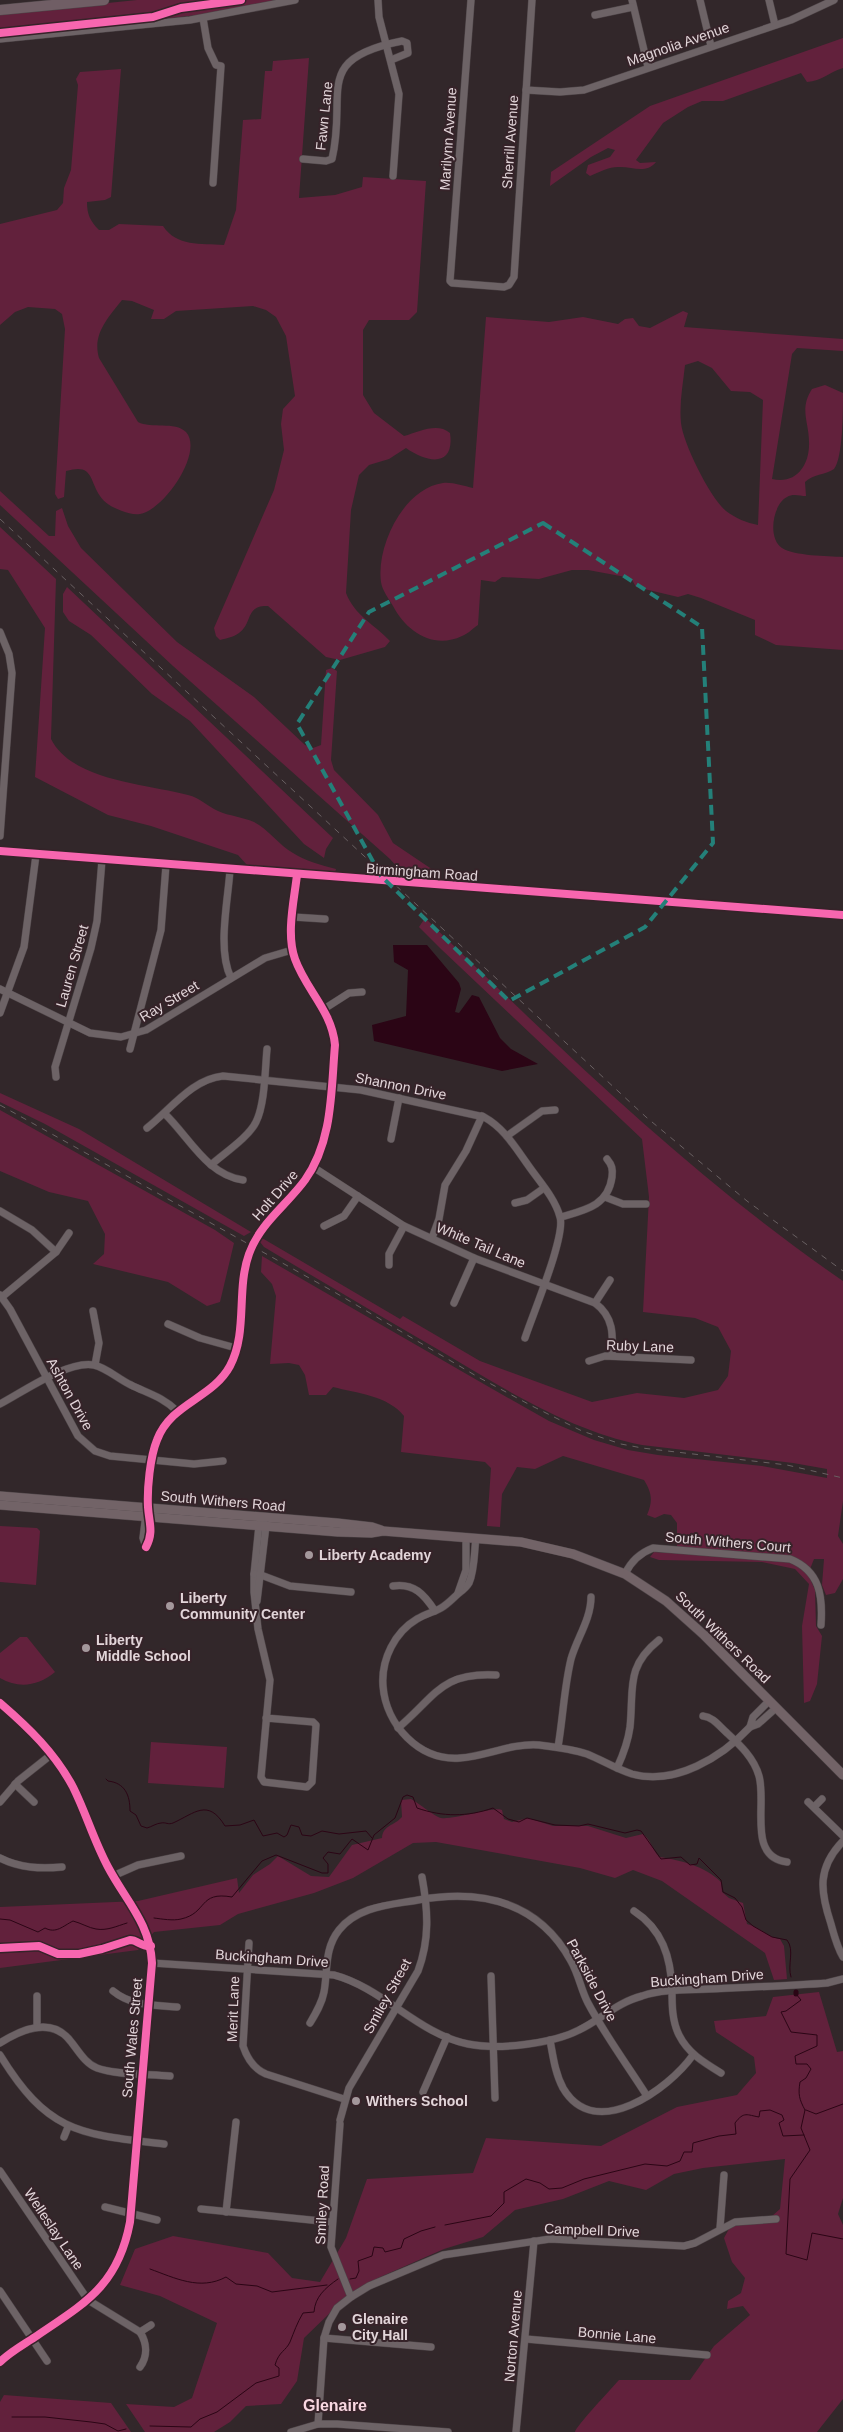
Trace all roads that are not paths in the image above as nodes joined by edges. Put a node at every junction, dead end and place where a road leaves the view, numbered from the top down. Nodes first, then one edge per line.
1 (104, 0) edge
2 (295, 0) edge
3 (378, 0) edge
4 (471, 0) edge
5 (532, 0) edge
6 (700, 0) edge
7 (769, 0) edge
8 (834, 0) edge
9 (632, 4) edge
10 (0, 10) edge
11 (594, 15) dead end
12 (203, 18) junction
13 (775, 25) junction
14 (0, 39) edge
15 (387, 45) junction
16 (711, 46) junction
17 (390, 60) junction
18 (648, 67) junction
19 (526, 90) junction
20 (303, 159) dead end
21 (393, 176) dead end
22 (213, 184) dead end
23 (509, 285) joint
24 (0, 632) edge
25 (0, 836) edge
26 (0, 851) edge
27 (36, 854) junction
28 (102, 860) junction
29 (166, 865) junction
30 (230, 870) junction
31 (297, 875) junction
32 (843, 915) edge
33 (293, 916) junction
34 (325, 919) dead end
35 (292, 950) junction
36 (231, 978) junction
37 (0, 989) edge
38 (362, 992) dead end
39 (8, 993) junction
40 (324, 1009) junction
41 (0, 1013) edge
42 (69, 1022) junction
43 (135, 1035) junction
44 (130, 1049) dead end
45 (267, 1049) dead end
46 (56, 1077) dead end
47 (264, 1080) junction
48 (332, 1087) junction
49 (399, 1098) junction
50 (555, 1110) dead end
51 (164, 1114) junction
52 (482, 1116) junction
53 (147, 1128) dead end
54 (507, 1136) junction
55 (391, 1139) dead end
56 (607, 1159) dead end
57 (211, 1165) junction
58 (313, 1167) junction
59 (243, 1180) dead end
60 (544, 1188) junction
61 (358, 1196) junction
62 (605, 1197) junction
63 (515, 1203) dead end
64 (646, 1204) dead end
65 (0, 1211) edge
66 (560, 1217) junction
67 (324, 1226) dead end
68 (404, 1226) junction
69 (69, 1233) dead end
70 (432, 1238) junction
71 (56, 1252) junction
72 (474, 1258) junction
73 (389, 1265) dead end
74 (610, 1280) dead end
75 (543, 1284) junction
76 (1, 1296) edge
77 (595, 1303) junction
78 (454, 1304) dead end
79 (92, 1311) dead end
80 (168, 1324) dead end
81 (525, 1338) dead end
82 (236, 1348) junction
83 (612, 1356) junction
84 (691, 1360) dead end
85 (589, 1361) dead end
86 (95, 1366) junction
87 (47, 1379) junction
88 (0, 1404) edge
89 (177, 1410) junction
90 (152, 1459) junction
91 (223, 1462) dead end
92 (0, 1496) edge
93 (0, 1505) edge
94 (148, 1514) junction
95 (263, 1522) junction
96 (471, 1537) junction
97 (625, 1574) junction
98 (257, 1575) junction
99 (393, 1586) dead end
100 (351, 1592) dead end
101 (591, 1597) dead end
102 (435, 1611) junction
103 (821, 1625) dead end
104 (659, 1640) dead end
105 (496, 1675) dead end
106 (769, 1700) junction
107 (0, 1703) edge
108 (776, 1708) junction
109 (703, 1716) dead end
110 (266, 1718) junction
111 (750, 1727) junction
112 (398, 1728) junction
113 (736, 1741) junction
114 (558, 1747) junction
115 (52, 1754) junction
116 (617, 1768) junction
117 (843, 1775) edge
118 (15, 1784) junction
119 (822, 1799) dead end
120 (0, 1802) edge
121 (34, 1802) dead end
122 (843, 1836) edge
123 (843, 1841) edge
124 (181, 1856) dead end
125 (0, 1858) edge
126 (787, 1862) dead end
127 (62, 1867) dead end
128 (113, 1876) junction
129 (422, 1877) dead end
130 (426, 1898) junction
131 (634, 1911) dead end
132 (249, 1943) dead end
133 (843, 1957) edge
134 (152, 1963) junction
135 (248, 1969) junction
136 (325, 1974) junction
137 (491, 1976) dead end
138 (843, 1979) edge
139 (113, 1991) dead end
140 (672, 1992) junction
141 (37, 1996) dead end
142 (148, 2005) junction
143 (176, 2007) dead end
144 (396, 2008) junction
145 (598, 2019) junction
146 (310, 2023) dead end
147 (37, 2027) junction
148 (447, 2037) junction
149 (550, 2040) junction
150 (0, 2044) edge
151 (494, 2046) junction
152 (0, 2055) edge
153 (693, 2055) junction
154 (142, 2073) junction
155 (721, 2073) dead end
156 (170, 2076) dead end
157 (423, 2092) dead end
158 (647, 2096) junction
159 (495, 2098) dead end
160 (344, 2099) junction
161 (236, 2122) dead end
162 (340, 2122) joint
163 (68, 2127) junction
164 (64, 2137) dead end
165 (135, 2141) junction
166 (164, 2144) dead end
167 (0, 2171) edge
168 (724, 2175) dead end
169 (105, 2207) dead end
170 (200, 2209) dead end
171 (226, 2212) junction
172 (130, 2215) junction
173 (776, 2219) dead end
174 (157, 2220) dead end
175 (331, 2222) junction
176 (720, 2228) junction
177 (534, 2241) junction
178 (0, 2291) edge
179 (350, 2297) junction
180 (88, 2300) junction
181 (151, 2324) dead end
182 (140, 2332) junction
183 (324, 2338) junction
184 (32, 2339) junction
185 (526, 2339) junction
186 (431, 2346) dead end
187 (707, 2355) dead end
188 (47, 2361) dead end
189 (0, 2362) edge
190 (140, 2367) dead end
191 (318, 2424) junction
192 (381, 2430) edge
193 (291, 2432) edge
194 (448, 2432) edge
195 (516, 2432) edge

1 - 10 highway
2 - 12 street
3 - 15 street
4 - 23 street, Marilynn Avenue
5 - 19 street, Sherrill Avenue
6 - 16 street
7 - 13 street
8 - 13 street, Magnolia Avenue
9 - 11 street
9 - 18 street
12 - 14 street
12 - 22 street
13 - 16 street, Magnolia Avenue
15 - 17 street
15 - 17 street
15 - 20 street, Fawn Lane
16 - 18 street, Magnolia Avenue
17 - 21 street
18 - 19 street, Magnolia Avenue
19 - 23 street, Sherrill Avenue
24 - 25 street
26 - 27 street, Birmingham Road
27 - 28 street, Birmingham Road
27 - 39 street
28 - 29 street, Birmingham Road
28 - 42 street, Lauren Street
29 - 30 street, Birmingham Road
29 - 43 street
30 - 31 street, Birmingham Road
30 - 36 street
31 - 32 street, Birmingham Road
31 - 33 street, Holt Drive
33 - 34 street
33 - 35 street, Holt Drive
35 - 36 street, Ray Street
35 - 40 street, Holt Drive
36 - 43 street, Ray Street
37 - 39 street, Ray Street
38 - 40 street
39 - 41 street
39 - 42 street, Ray Street
40 - 48 street, Holt Drive
42 - 43 street, Ray Street
42 - 46 street, Lauren Street
43 - 44 street
45 - 47 street
47 - 48 street, Shannon Drive
47 - 51 street, Shannon Drive
47 - 57 street
48 - 49 street, Shannon Drive
48 - 58 street, Holt Drive
49 - 52 street, Shannon Drive
49 - 55 street
50 - 54 street
51 - 53 street, Shannon Drive
51 - 57 street
52 - 54 street, Shannon Drive
52 - 70 street
54 - 60 street, Shannon Drive
56 - 62 street
57 - 59 street
58 - 61 street, White Tail Lane
58 - 82 street, Holt Drive
60 - 63 street
60 - 66 street, Shannon Drive
61 - 67 street
61 - 68 street, White Tail Lane
62 - 64 street
62 - 66 street
65 - 71 street
66 - 75 street, Shannon Drive
68 - 70 street, White Tail Lane
68 - 73 street
69 - 71 street
70 - 72 street, White Tail Lane
71 - 76 street
72 - 75 street, White Tail Lane
72 - 78 street
74 - 77 street
75 - 77 street, White Tail Lane
75 - 81 street, Shannon Drive
76 - 87 street, Ashton Drive
77 - 83 street
79 - 86 street
80 - 82 street
82 - 89 street, Holt Drive
83 - 84 street, Ruby Lane
83 - 85 street, Ruby Lane
86 - 87 street
86 - 89 street
87 - 88 street
87 - 90 street, Ashton Drive
89 - 90 street, Holt Drive
90 - 91 street, Ashton Drive
90 - 94 street, Holt Drive
92 - 94 main road, South Withers Road
93 - 94 main road, South Withers Road
94 - 95 main road, South Withers Road
95 - 96 main road, South Withers Road
95 - 98 street
96 - 97 main road, South Withers Road
96 - 102 street
97 - 103 street, South Withers Court
97 - 106 main road, South Withers Road
98 - 100 street
98 - 110 street
99 - 102 street
101 - 114 street
102 - 112 street
104 - 116 street
105 - 112 street
106 - 108 main road, South Withers Road
106 - 111 street
107 - 115 street, South Wales Street
108 - 111 street
108 - 117 main road, South Withers Road
109 - 113 street
110 - 110 street
111 - 113 street
112 - 114 street
113 - 116 street
113 - 126 street
114 - 116 street
115 - 118 street
115 - 128 street, South Wales Street
118 - 120 street
118 - 121 street
119 - 122 street
123 - 133 street
124 - 128 street
125 - 127 street
128 - 134 street, South Wales Street
129 - 130 street, Smiley Street
130 - 136 street, Parkside Drive
130 - 144 street, Smiley Street
130 - 145 street, Parkside Drive
131 - 140 street
132 - 135 street, Merit Lane
134 - 135 street, Buckingham Drive
134 - 142 street, South Wales Street
135 - 136 street, Buckingham Drive
135 - 160 street, Merit Lane
136 - 144 street, Buckingham Drive
136 - 146 street, Parkside Drive
137 - 151 street
138 - 140 street, Buckingham Drive
139 - 142 street
140 - 145 street, Buckingham Drive
140 - 153 street
141 - 147 street
142 - 143 street
142 - 154 street, South Wales Street
144 - 148 street, Buckingham Drive
144 - 160 street, Smiley Street
145 - 149 street, Buckingham Drive
145 - 158 street, Parkside Drive
147 - 150 street
147 - 154 street
148 - 151 street, Buckingham Drive
148 - 157 street
149 - 151 street, Buckingham Drive
149 - 158 street
151 - 159 street
152 - 163 street
153 - 155 street
153 - 158 street
154 - 156 street
154 - 165 street, South Wales Street
160 - 162 street, Smiley Street
161 - 171 street
162 - 175 street, Smiley Road
163 - 164 street
163 - 165 street
165 - 166 street
165 - 172 street, South Wales Street
167 - 180 street, Welleslay Lane
168 - 176 street
169 - 172 street
170 - 171 street
171 - 175 street
172 - 174 street
172 - 180 street, South Wales Street
173 - 176 street, Campbell Drive
175 - 179 street, Smiley Road
176 - 177 street, Campbell Drive
177 - 179 street, Campbell Drive
177 - 185 street, Norton Avenue
178 - 184 street
179 - 183 street
180 - 182 street
180 - 184 street, South Wales Street
181 - 182 street
182 - 190 street
183 - 186 street
183 - 191 street
184 - 188 street
184 - 189 street, South Wales Street
185 - 187 street, Bonnie Lane
185 - 195 street, Norton Avenue
191 - 192 street
191 - 193 street
192 - 194 street

